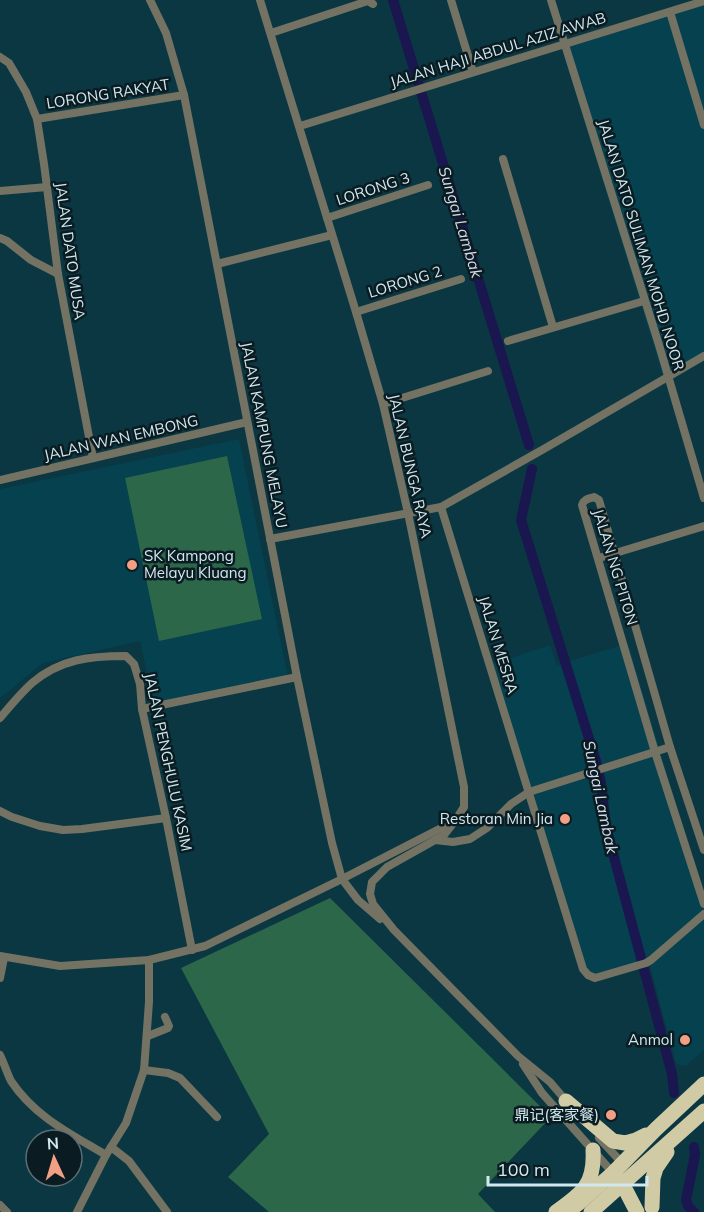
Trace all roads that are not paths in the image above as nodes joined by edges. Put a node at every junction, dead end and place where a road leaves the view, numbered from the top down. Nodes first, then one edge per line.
1 (150, 0) edge
2 (260, 0) edge
3 (451, 0) edge
4 (551, 0) edge
5 (704, 1) edge
6 (373, 4) dead end
7 (670, 12) junction
8 (271, 33) junction
9 (565, 44) junction
10 (0, 57) edge
11 (473, 72) junction
12 (184, 95) junction
13 (37, 119) junction
14 (703, 119) edge
15 (300, 126) junction
16 (503, 159) dead end
17 (428, 185) dead end
18 (47, 187) junction
19 (0, 190) edge
20 (327, 218) junction
21 (332, 235) junction
22 (0, 238) edge
23 (217, 264) junction
24 (58, 274) junction
25 (461, 279) dead end
26 (644, 301) junction
27 (356, 312) junction
28 (554, 327) junction
29 (508, 341) dead end
30 (704, 356) edge
31 (488, 371) dead end
32 (667, 377) junction
33 (383, 404) junction
34 (247, 422) junction
35 (93, 458) junction
36 (0, 480) edge
37 (704, 498) edge
38 (441, 507) junction
39 (408, 513) junction
40 (704, 526) edge
41 (270, 539) junction
42 (614, 553) junction
43 (599, 558) junction
44 (297, 677) junction
45 (142, 709) junction
46 (0, 717) edge
47 (670, 747) junction
48 (655, 752) junction
49 (529, 792) junction
50 (0, 811) edge
51 (166, 818) junction
52 (455, 821) junction
53 (435, 840) junction
54 (704, 850) edge
55 (342, 879) junction
56 (704, 904) edge
57 (704, 914) edge
58 (394, 930) junction
59 (192, 950) junction
60 (2, 957) edge
61 (149, 960) junction
62 (0, 978) edge
63 (165, 1017) dead end
64 (148, 1036) junction
65 (0, 1055) edge
66 (518, 1056) junction
67 (144, 1070) junction
68 (704, 1084) edge
69 (567, 1101) junction
70 (704, 1111) edge
71 (217, 1117) dead end
72 (656, 1129) junction
73 (684, 1130) junction
74 (593, 1150) junction
75 (109, 1151) junction
76 (623, 1174) junction
77 (0, 1205) edge
78 (653, 1210) edge
79 (7, 1212) edge
80 (77, 1212) edge
81 (167, 1212) edge
82 (556, 1212) edge
83 (567, 1212) edge
84 (591, 1212) edge
85 (637, 1212) edge

1 - 12 street, JALAN KAMPUNG MELAYU
2 - 8 street, JALAN BUNGA RAYA
3 - 11 street
4 - 9 street, JALAN DATO SULIMAN MOHD NOOR
5 - 7 street, JALAN HAJI ABDUL AZIZ AWAB
6 - 8 street
7 - 9 street, JALAN HAJI ABDUL AZIZ AWAB
7 - 14 street
8 - 15 street, JALAN BUNGA RAYA
9 - 11 street, JALAN HAJI ABDUL AZIZ AWAB
9 - 26 street, JALAN DATO SULIMAN MOHD NOOR
10 - 13 street, JALAN DATO MUSA
11 - 15 street, JALAN HAJI ABDUL AZIZ AWAB
12 - 13 street, LORONG RAKYAT
12 - 23 street, JALAN KAMPUNG MELAYU
13 - 18 street, JALAN DATO MUSA
15 - 20 street, JALAN BUNGA RAYA
16 - 28 street
17 - 20 street, LORONG 3
18 - 19 street
18 - 24 street, JALAN DATO MUSA
20 - 21 street, JALAN BUNGA RAYA
21 - 23 street
21 - 27 street, JALAN BUNGA RAYA
22 - 24 street
23 - 34 street, JALAN KAMPUNG MELAYU
24 - 35 street, JALAN DATO MUSA
25 - 27 street, LORONG 2
26 - 28 street
26 - 32 street, JALAN DATO SULIMAN MOHD NOOR
27 - 33 street, JALAN BUNGA RAYA
28 - 29 street
30 - 32 street
31 - 33 street
32 - 37 street, JALAN DATO SULIMAN MOHD NOOR
32 - 38 street
33 - 39 street, JALAN BUNGA RAYA
34 - 35 street, JALAN WAN EMBONG
34 - 41 street, JALAN KAMPUNG MELAYU
35 - 36 street, JALAN WAN EMBONG
38 - 39 street
38 - 49 street, JALAN MESRA
39 - 41 street
39 - 52 street, JALAN BUNGA RAYA
40 - 42 street
41 - 44 street, JALAN KAMPUNG MELAYU
42 - 43 street
42 - 43 street, JALAN NG PITON
42 - 47 street, JALAN NG PITON
43 - 48 street, JALAN NG PITON
44 - 45 street
44 - 55 street, JALAN KAMPUNG MELAYU
45 - 46 street, JALAN PENGHULU KASIM
45 - 51 street, JALAN PENGHULU KASIM
47 - 48 street
47 - 54 street, JALAN NG PITON
48 - 49 street
48 - 56 street, JALAN NG PITON
49 - 53 street
49 - 57 street, JALAN MESRA
50 - 51 street
51 - 59 street, JALAN PENGHULU KASIM
52 - 53 street
52 - 55 street
53 - 58 street
55 - 58 street
55 - 59 street
58 - 66 street
59 - 61 street
60 - 61 street
60 - 62 street
61 - 64 street
63 - 64 street
64 - 67 street
65 - 75 street
66 - 69 street
66 - 74 street
67 - 71 street
67 - 75 street
68 - 72 highway
69 - 72 highway
69 - 76 street
70 - 73 highway
72 - 76 highway
73 - 76 highway
73 - 78 highway
74 - 76 street
74 - 82 highway
75 - 80 street
75 - 81 street
76 - 78 highway
76 - 83 highway
76 - 84 highway
76 - 85 highway
77 - 79 street

